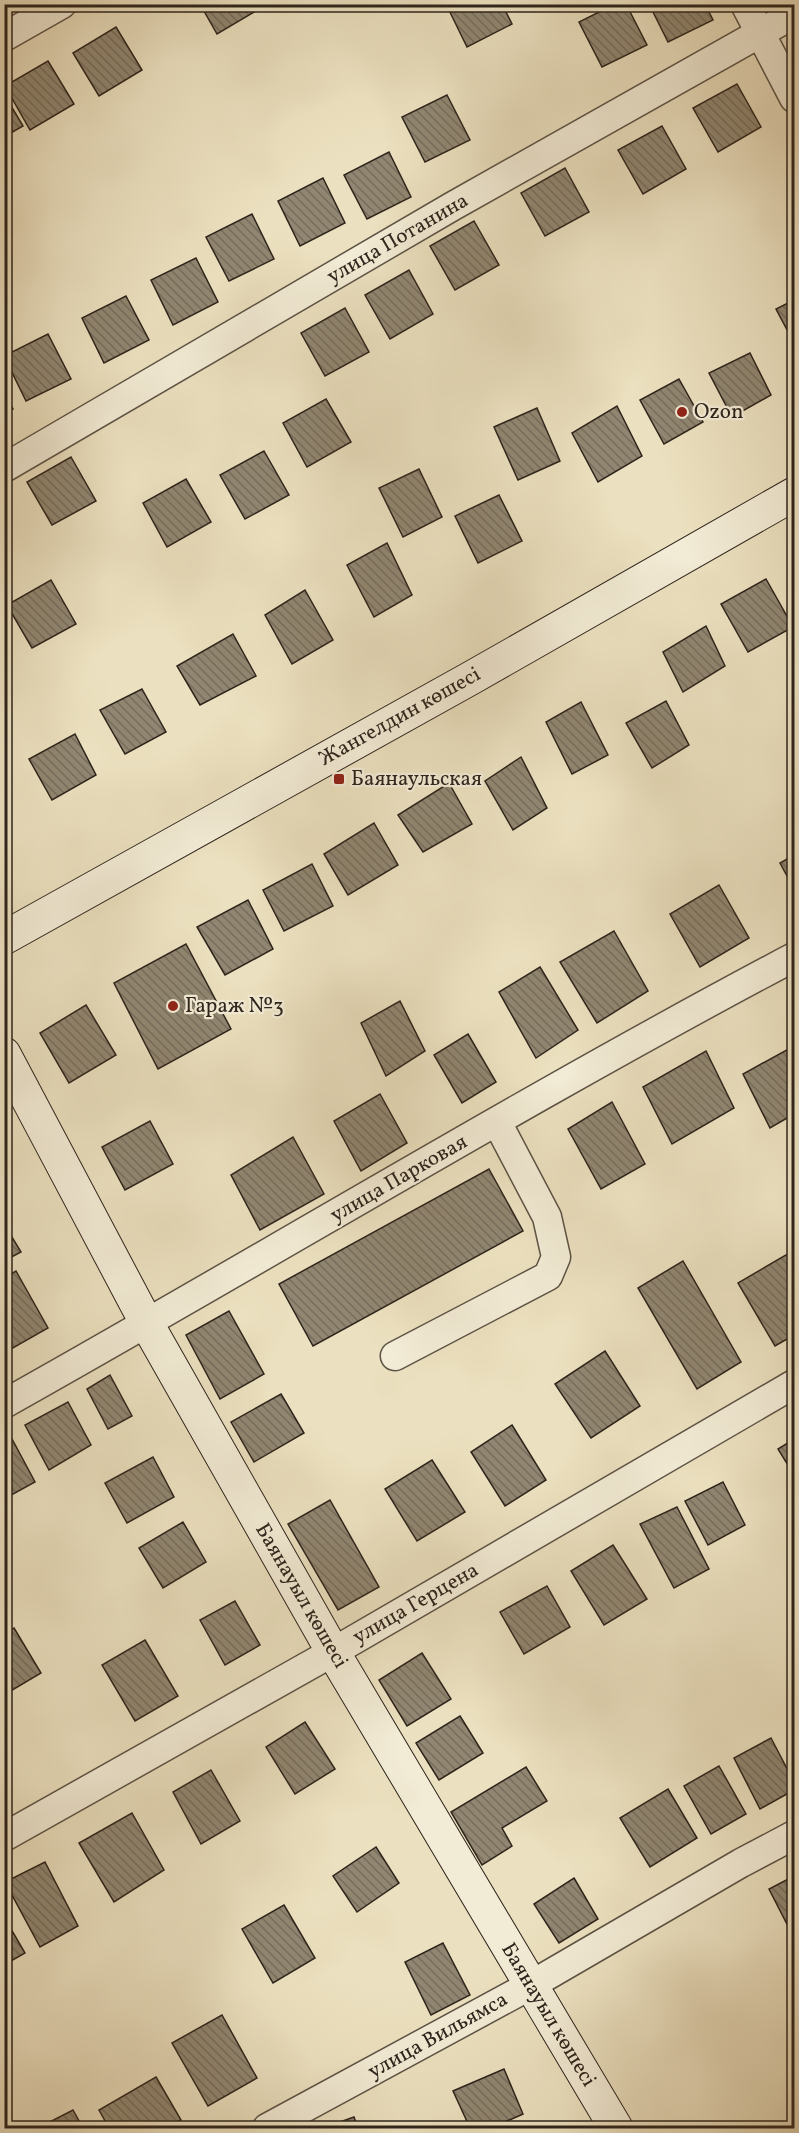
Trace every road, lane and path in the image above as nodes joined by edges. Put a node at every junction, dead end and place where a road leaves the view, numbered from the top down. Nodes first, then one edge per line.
1 (62, 4) edge
2 (745, 4) edge
3 (795, 14) edge
4 (760, 33) junction
5 (4, 37) edge
6 (795, 98) edge
7 (4, 468) edge
8 (795, 494) edge
9 (4, 938) edge
10 (795, 957) edge
11 (4, 1053) edge
12 (497, 1122) junction
13 (147, 1324) junction
14 (395, 1356) dead end
15 (795, 1384) edge
16 (4, 1404) edge
17 (333, 1652) junction
18 (795, 1834) edge
19 (4, 1837) edge
20 (531, 1985) junction
21 (267, 2128) edge
22 (616, 2128) edge

1 - 5 street
2 - 4 street
3 - 4 street, улица Потанина
4 - 6 street
4 - 7 street, улица Потанина
8 - 9 street, Жангелдин көшесі
10 - 12 street, улица Парковая
11 - 13 street, Баянауыл көшесі
12 - 13 street, улица Парковая
12 - 14 street
13 - 16 street, улица Парковая
13 - 17 street, Баянауыл көшесі
15 - 17 street, улица Герцена
17 - 19 street, улица Герцена
17 - 20 street, Баянауыл көшесі
18 - 20 street, улица Вильямса
20 - 21 street, улица Вильямса
20 - 22 street, Баянауыл көшесі

